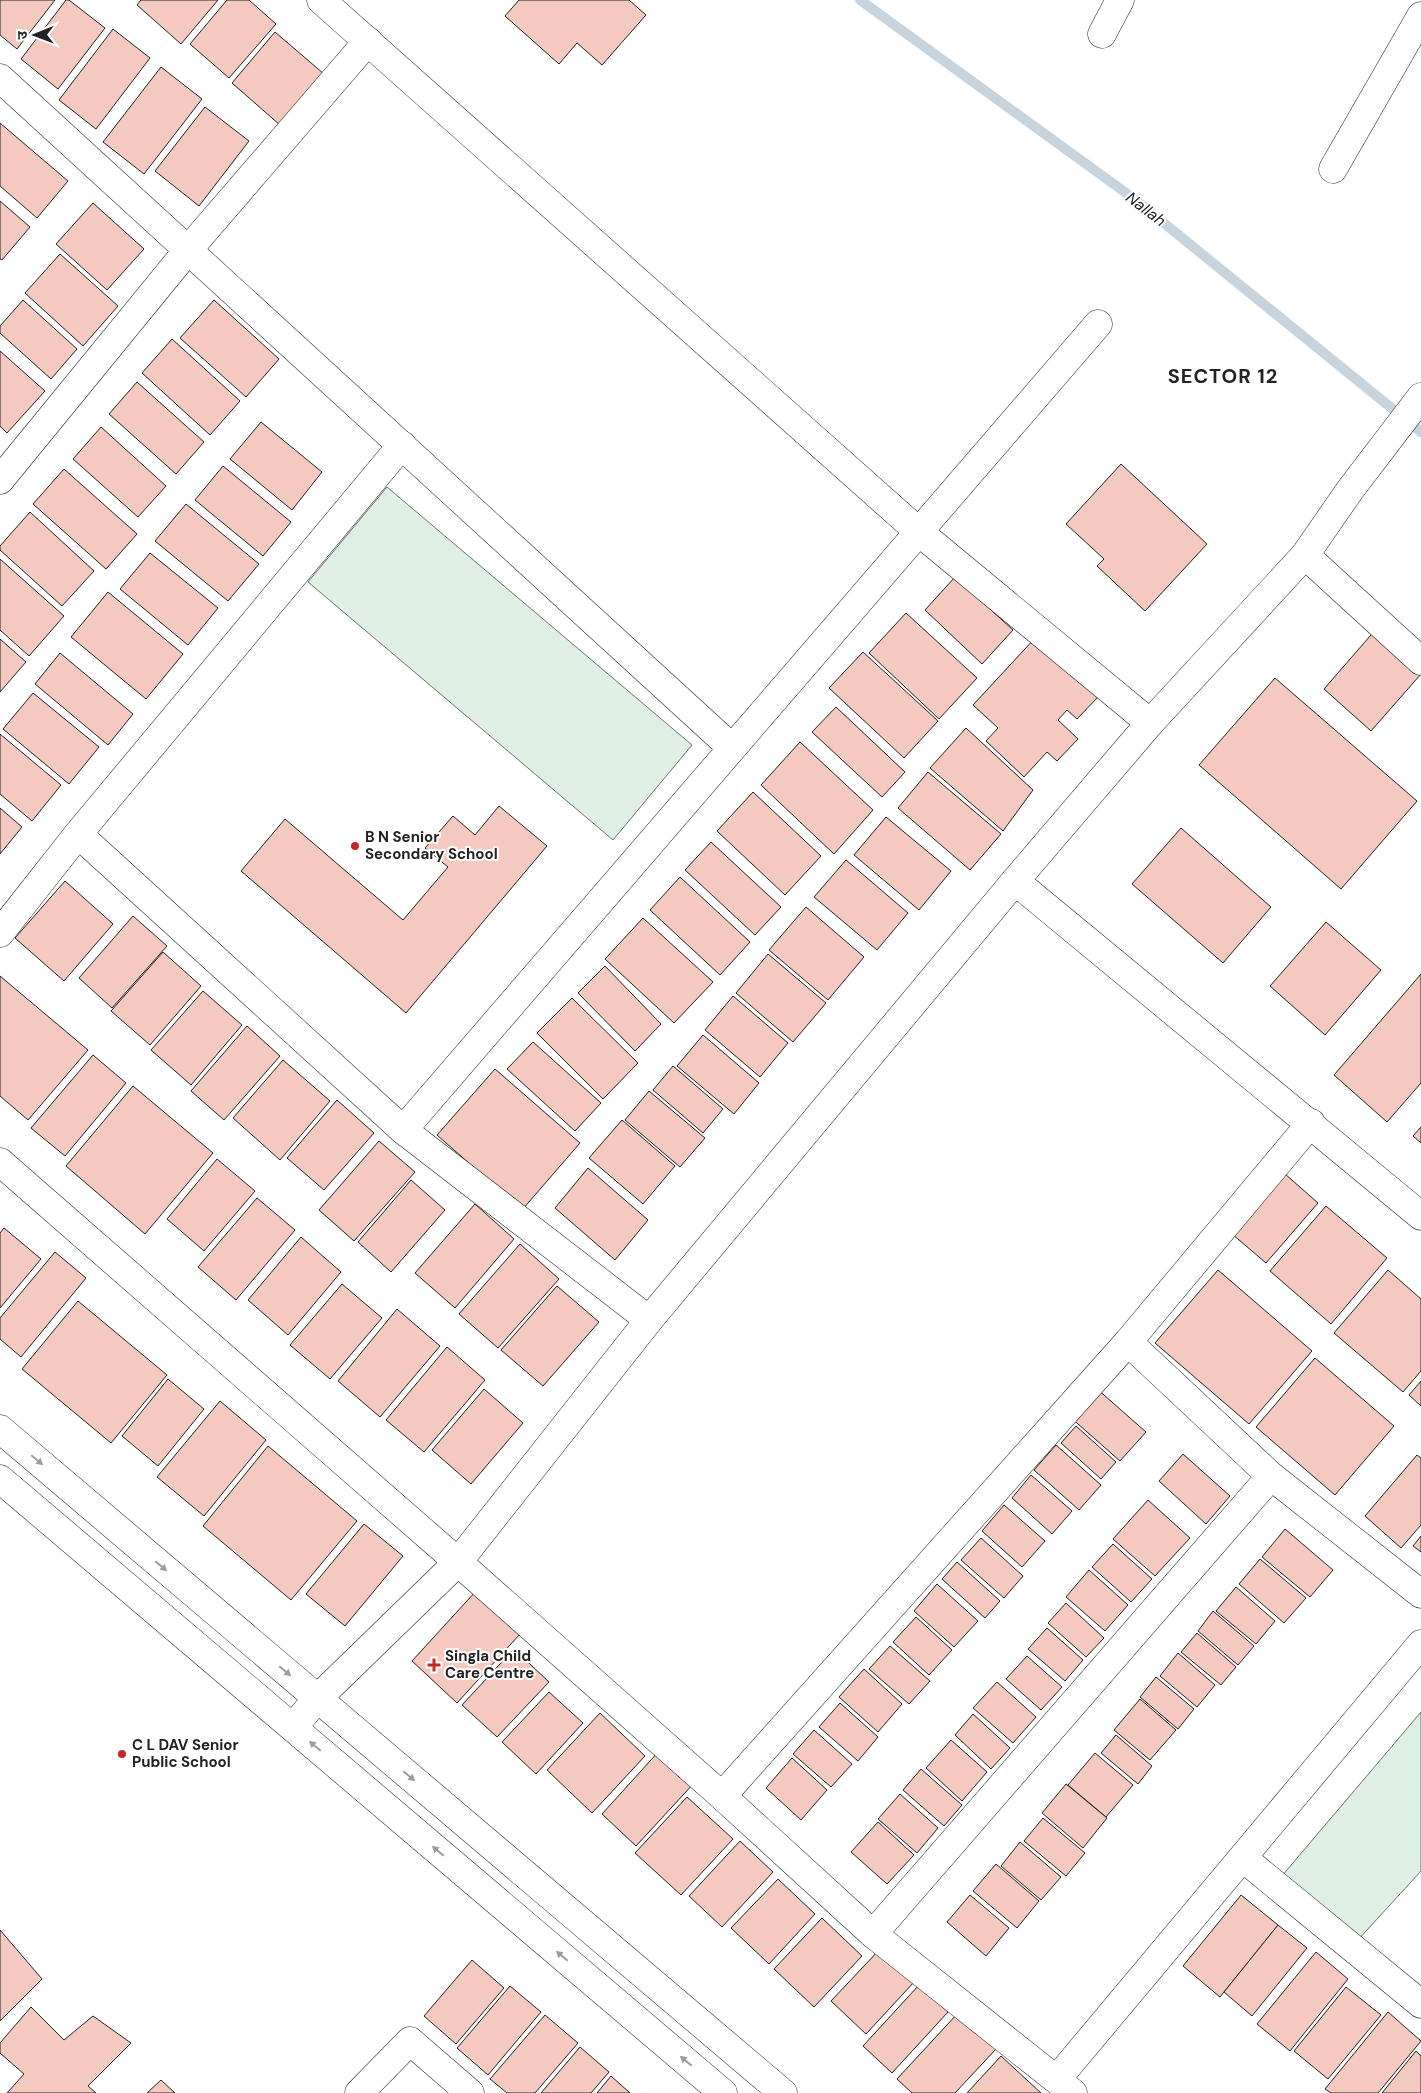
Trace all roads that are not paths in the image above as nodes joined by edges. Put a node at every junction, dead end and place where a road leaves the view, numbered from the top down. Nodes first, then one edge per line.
1 (321, 0) edge
2 (1120, 0) edge
3 (1421, 16) edge
4 (1102, 34) dead end
5 (368, 41) junction
6 (0, 78) edge
7 (1333, 169) dead end
8 (188, 250) junction
9 (1098, 324) dead end
10 (1421, 397) edge
11 (402, 445) junction
12 (0, 480) edge
13 (919, 532) junction
14 (1304, 555) junction
15 (1421, 661) edge
16 (1150, 723) junction
17 (732, 748) junction
18 (78, 834) junction
19 (1015, 881) junction
20 (0, 933) edge
21 (1311, 1123) junction
22 (403, 1130) junction
23 (0, 1162) edge
24 (1421, 1216) edge
25 (650, 1320) junction
26 (1128, 1342) junction
27 (0, 1429) edge
28 (1271, 1476) junction
29 (0, 1479) edge
30 (458, 1562) junction
31 (1421, 1594) edge
32 (1421, 1644) edge
33 (318, 1698) junction
34 (293, 1727) junction
35 (722, 1796) junction
36 (1243, 1858) junction
37 (873, 1934) junction
38 (1421, 2004) edge
39 (1065, 2086) edge
40 (359, 2093) edge
41 (470, 2093) edge
42 (723, 2093) edge
43 (783, 2093) edge

1 - 5 street
2 - 4 street
3 - 7 street
5 - 8 street
5 - 13 street
6 - 8 street
8 - 11 street
8 - 12 street
9 - 13 street
10 - 14 street
11 - 17 street
11 - 18 street
13 - 16 street
13 - 17 street
14 - 15 street
14 - 16 street
16 - 19 street
17 - 22 street
18 - 20 street
18 - 22 street
19 - 21 street
19 - 25 street
21 - 24 street
21 - 26 street
22 - 25 street
23 - 30 street
25 - 30 street
26 - 28 street
26 - 35 street
27 -> 33 street
28 - 31 street
28 - 37 street
29 - 34 street
30 - 33 street
30 - 35 street
32 - 36 street
33 - 34 street
33 -> 43 street
42 -> 34 street
35 - 37 street
36 - 38 street
36 - 39 street
37 - 39 street
40 - 41 street

